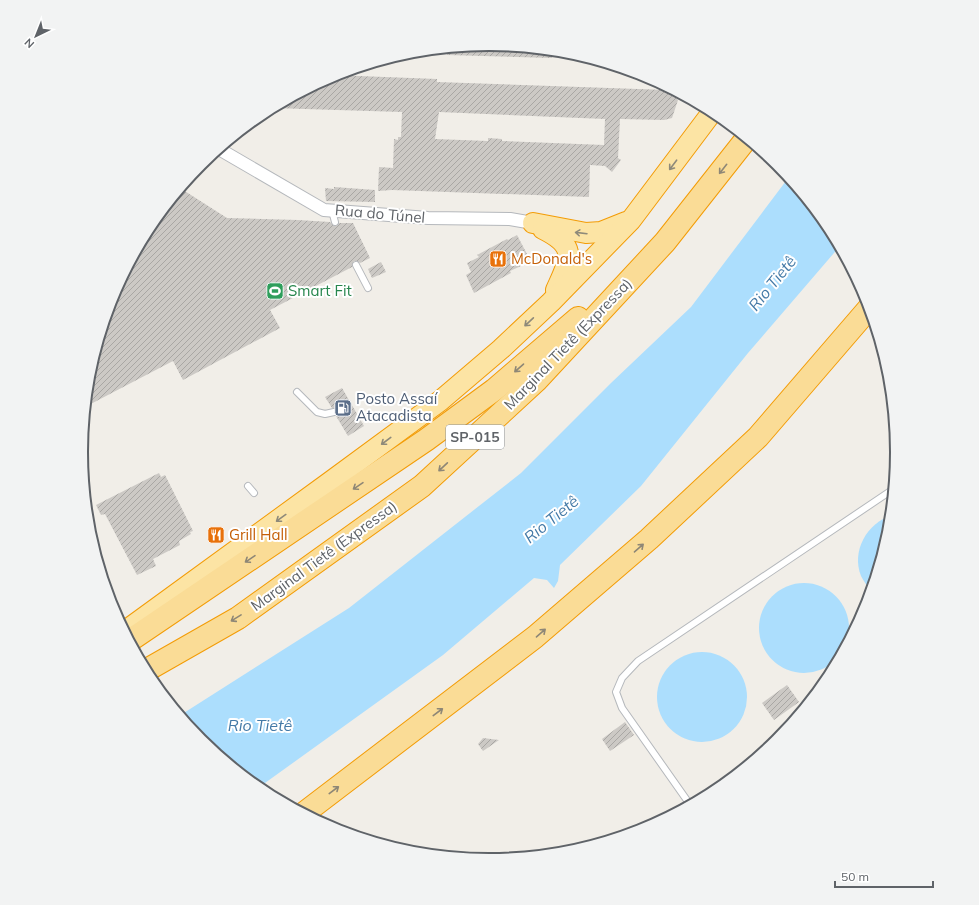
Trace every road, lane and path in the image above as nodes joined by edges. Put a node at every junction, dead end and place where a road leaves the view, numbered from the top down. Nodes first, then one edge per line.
1 (709, 116) edge
2 (744, 142) edge
3 (224, 152) edge
4 (631, 220) junction
5 (533, 223) junction
6 (665, 242) junction
7 (356, 265) dead end
8 (368, 288) dead end
9 (551, 302) junction
10 (866, 312) edge
11 (297, 392) dead end
12 (334, 412) dead end
13 (248, 486) dead end
14 (889, 491) edge
15 (254, 493) dead end
16 (128, 629) edge
17 (133, 638) edge
18 (151, 668) edge
19 (688, 801) edge
20 (308, 811) edge

1 -> 4 highway
2 -> 6 highway, Marginal Tietê (Expressa) / SP-015
3 - 5 street, Rua do Túnel
4 -> 5 highway
4 - 9 highway
5 - 9 highway
6 -> 17 highway
6 -> 18 highway, Marginal Tietê (Expressa) / SP-015
7 - 8 lane
9 -> 16 highway
20 -> 10 highway
11 - 12 lane
13 - 15 lane
14 - 19 lane

